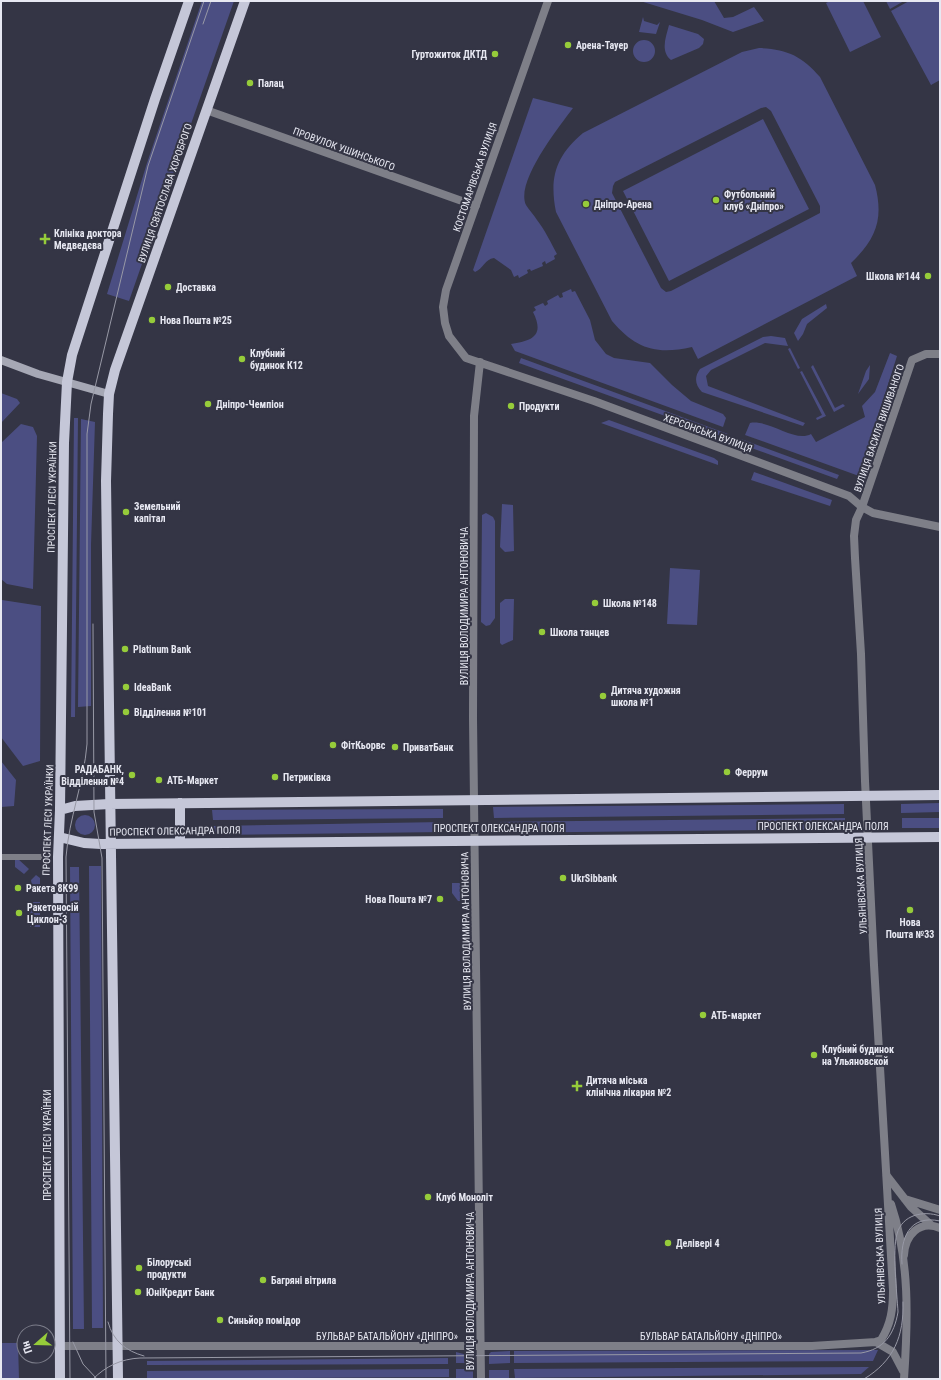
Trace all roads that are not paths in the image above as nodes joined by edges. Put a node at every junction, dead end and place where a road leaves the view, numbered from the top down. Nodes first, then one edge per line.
1 (189, 1) edge
2 (244, 1) edge
3 (548, 1) edge
4 (206, 110) junction
5 (476, 206) junction
6 (940, 354) edge
7 (466, 358) joint
8 (1, 360) edge
9 (480, 362) junction
10 (67, 382) junction
11 (109, 394) junction
12 (862, 507) junction
13 (940, 527) edge
14 (940, 795) edge
15 (866, 796) junction
16 (474, 800) junction
17 (180, 803) junction
18 (109, 804) junction
19 (60, 810) junction
20 (59, 837) junction
21 (940, 837) edge
22 (475, 839) junction
23 (869, 839) junction
24 (111, 843) junction
25 (180, 843) junction
26 (1, 857) edge
27 (44, 857) dead end
28 (887, 1176) junction
29 (888, 1193) junction
30 (904, 1198) junction
31 (940, 1210) edge
32 (932, 1225) junction
33 (940, 1228) edge
34 (904, 1260) junction
35 (878, 1341) junction
36 (60, 1346) junction
37 (117, 1346) junction
38 (480, 1346) junction
39 (904, 1377) edge
40 (60, 1379) edge
41 (118, 1379) edge
42 (480, 1379) edge

1 - 10 main road
2 - 4 main road, ВУЛИЦЯ СВЯТОСЛАВА ХОРОБРОГО
3 - 5 street, КОСТОМАРІВСЬКА ВУЛИЦЯ
4 - 5 street, ПРОВУЛОК УШИНСЬКОГО
4 - 11 main road, ВУЛИЦЯ СВЯТОСЛАВА ХОРОБРОГО
5 - 7 street, КОСТОМАРІВСЬКА ВУЛИЦЯ
6 - 12 street, ВУЛИЦЯ ВАСИЛЯ ВИШИВАНОГО
7 - 9 street, ХЕРСОНСЬКА ВУЛИЦЯ
8 - 10 main road
9 - 12 street, ХЕРСОНСЬКА ВУЛИЦЯ
9 - 16 street, ВУЛИЦЯ ВОЛОДИМИРА АНТОНОВИЧА
10 - 11 main road
10 - 19 main road, ПРОСПЕКТ ЛЕСІ УКРАЇНКИ
11 - 18 main road
12 - 13 street, ХЕРСОНСЬКА ВУЛИЦЯ
12 - 15 street, УЛЬЯНІВСЬКА ВУЛИЦЯ
14 - 15 main road
15 - 16 main road
15 - 23 street, УЛЬЯНІВСЬКА ВУЛИЦЯ
16 - 17 main road
16 - 22 street, ВУЛИЦЯ ВОЛОДИМИРА АНТОНОВИЧА
17 - 18 main road
17 - 25 main road
18 - 19 main road
18 - 24 main road
19 - 20 main road, ПРОСПЕКТ ЛЕСІ УКРАЇНКИ
20 - 24 main road, ПРОСПЕКТ ОЛЕКСАНДРА ПОЛЯ
20 - 36 main road, ПРОСПЕКТ ЛЕСІ УКРАЇНКИ
21 - 23 main road, ПРОСПЕКТ ОЛЕКСАНДРА ПОЛЯ
22 - 23 main road, ПРОСПЕКТ ОЛЕКСАНДРА ПОЛЯ
22 - 25 main road, ПРОСПЕКТ ОЛЕКСАНДРА ПОЛЯ
22 - 38 street, ВУЛИЦЯ ВОЛОДИМИРА АНТОНОВИЧА
23 - 28 street, УЛЬЯНІВСЬКА ВУЛИЦЯ
24 - 25 main road, ПРОСПЕКТ ОЛЕКСАНДРА ПОЛЯ
24 - 37 main road
26 - 27 street
28 - 29 street, УЛЬЯНІВСЬКА ВУЛИЦЯ
28 - 30 street
29 - 34 street, УЛЬЯНІВСЬКА ВУЛИЦЯ
29 - 35 street, УЛЬЯНІВСЬКА ВУЛИЦЯ
30 - 31 street
30 - 32 street
32 - 33 street
32 - 34 street
34 - 39 street, УЛЬЯНІВСЬКА ВУЛИЦЯ
35 - 38 street, БУЛЬВАР БАТАЛЬЙОНУ «ДНІПРО»
35 - 39 street
36 - 37 street, БУЛЬВАР БАТАЛЬЙОНУ «ДНІПРО»
36 - 40 main road, ПРОСПЕКТ ЛЕСІ УКРАЇНКИ
37 - 38 street, БУЛЬВАР БАТАЛЬЙОНУ «ДНІПРО»
37 - 41 main road
38 - 42 street, ВУЛИЦЯ ВОЛОДИМИРА АНТОНОВИЧА

